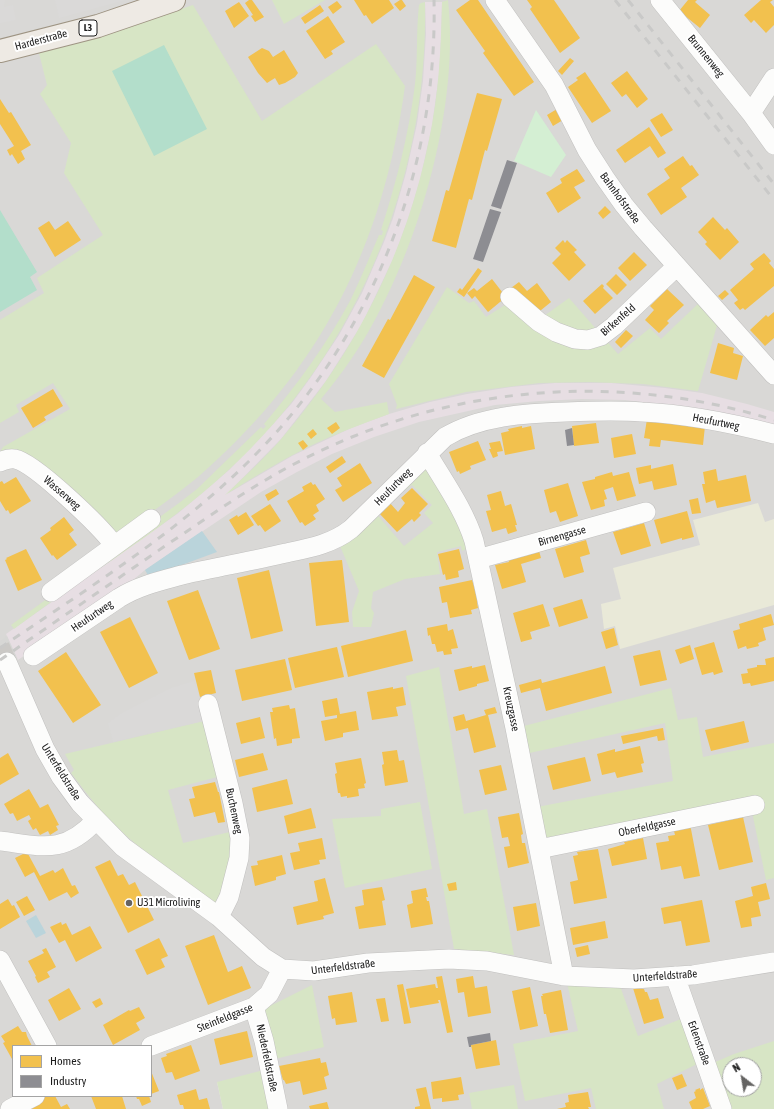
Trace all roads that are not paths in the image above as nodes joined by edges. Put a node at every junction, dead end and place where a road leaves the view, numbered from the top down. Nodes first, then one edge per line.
1 (174, 0) edge
2 (495, 0) edge
3 (660, 0) edge
4 (145, 5) edge
5 (0, 51) edge
6 (774, 78) edge
7 (751, 113) junction
8 (774, 145) edge
9 (677, 266) junction
10 (510, 297) dead end
11 (774, 375) edge
12 (774, 434) edge
13 (427, 453) junction
14 (0, 462) edge
15 (646, 512) dead end
16 (151, 519) dead end
17 (114, 545) junction
18 (478, 559) junction
19 (51, 592) dead end
20 (33, 656) dead end
21 (7, 662) tunnel mouth
22 (208, 704) dead end
23 (755, 804) dead end
24 (96, 820) junction
25 (0, 841) edge
26 (539, 849) junction
27 (219, 917) junction
28 (0, 960) edge
29 (774, 962) edge
30 (282, 969) junction
31 (564, 976) junction
32 (675, 976) junction
33 (254, 1007) junction
34 (46, 1045) edge
35 (152, 1046) edge
36 (33, 1097) edge
37 (10, 1109) edge
38 (278, 1109) edge
39 (722, 1109) edge

1 - 4 main road, Harderstraße / L3
2 - 9 street, Bahnhofstraße
3 - 7 street, Brunnenweg
4 - 5 main road, Harderstraße / L3
6 - 7 street
7 - 8 street, Brunnenweg
9 - 10 street, Birkenfeld
9 - 11 street, Bahnhofstraße
12 - 13 street, Heufurtweg
13 - 18 street, Kreuzgasse
13 - 20 street, Heufurtweg
14 - 17 street, Wasserweg
15 - 18 street, Birnengasse
16 - 17 street
17 - 19 street
18 - 26 street, Kreuzgasse
21 - 24 street, Unterfeldstraße
22 - 27 street, Buchenweg
23 - 26 street, Oberfeldgasse
24 - 25 street
24 - 27 street, Unterfeldstraße
26 - 31 street, Kreuzgasse
27 - 30 street, Unterfeldstraße
28 - 34 street
29 - 32 street, Unterfeldstraße
30 - 31 street, Unterfeldstraße
30 - 33 street, Steinfeldgasse
31 - 32 street, Unterfeldstraße
32 - 39 street, Erlenstraße
33 - 35 street, Steinfeldgasse
33 - 38 street, Niederfeldstraße
36 - 37 street

